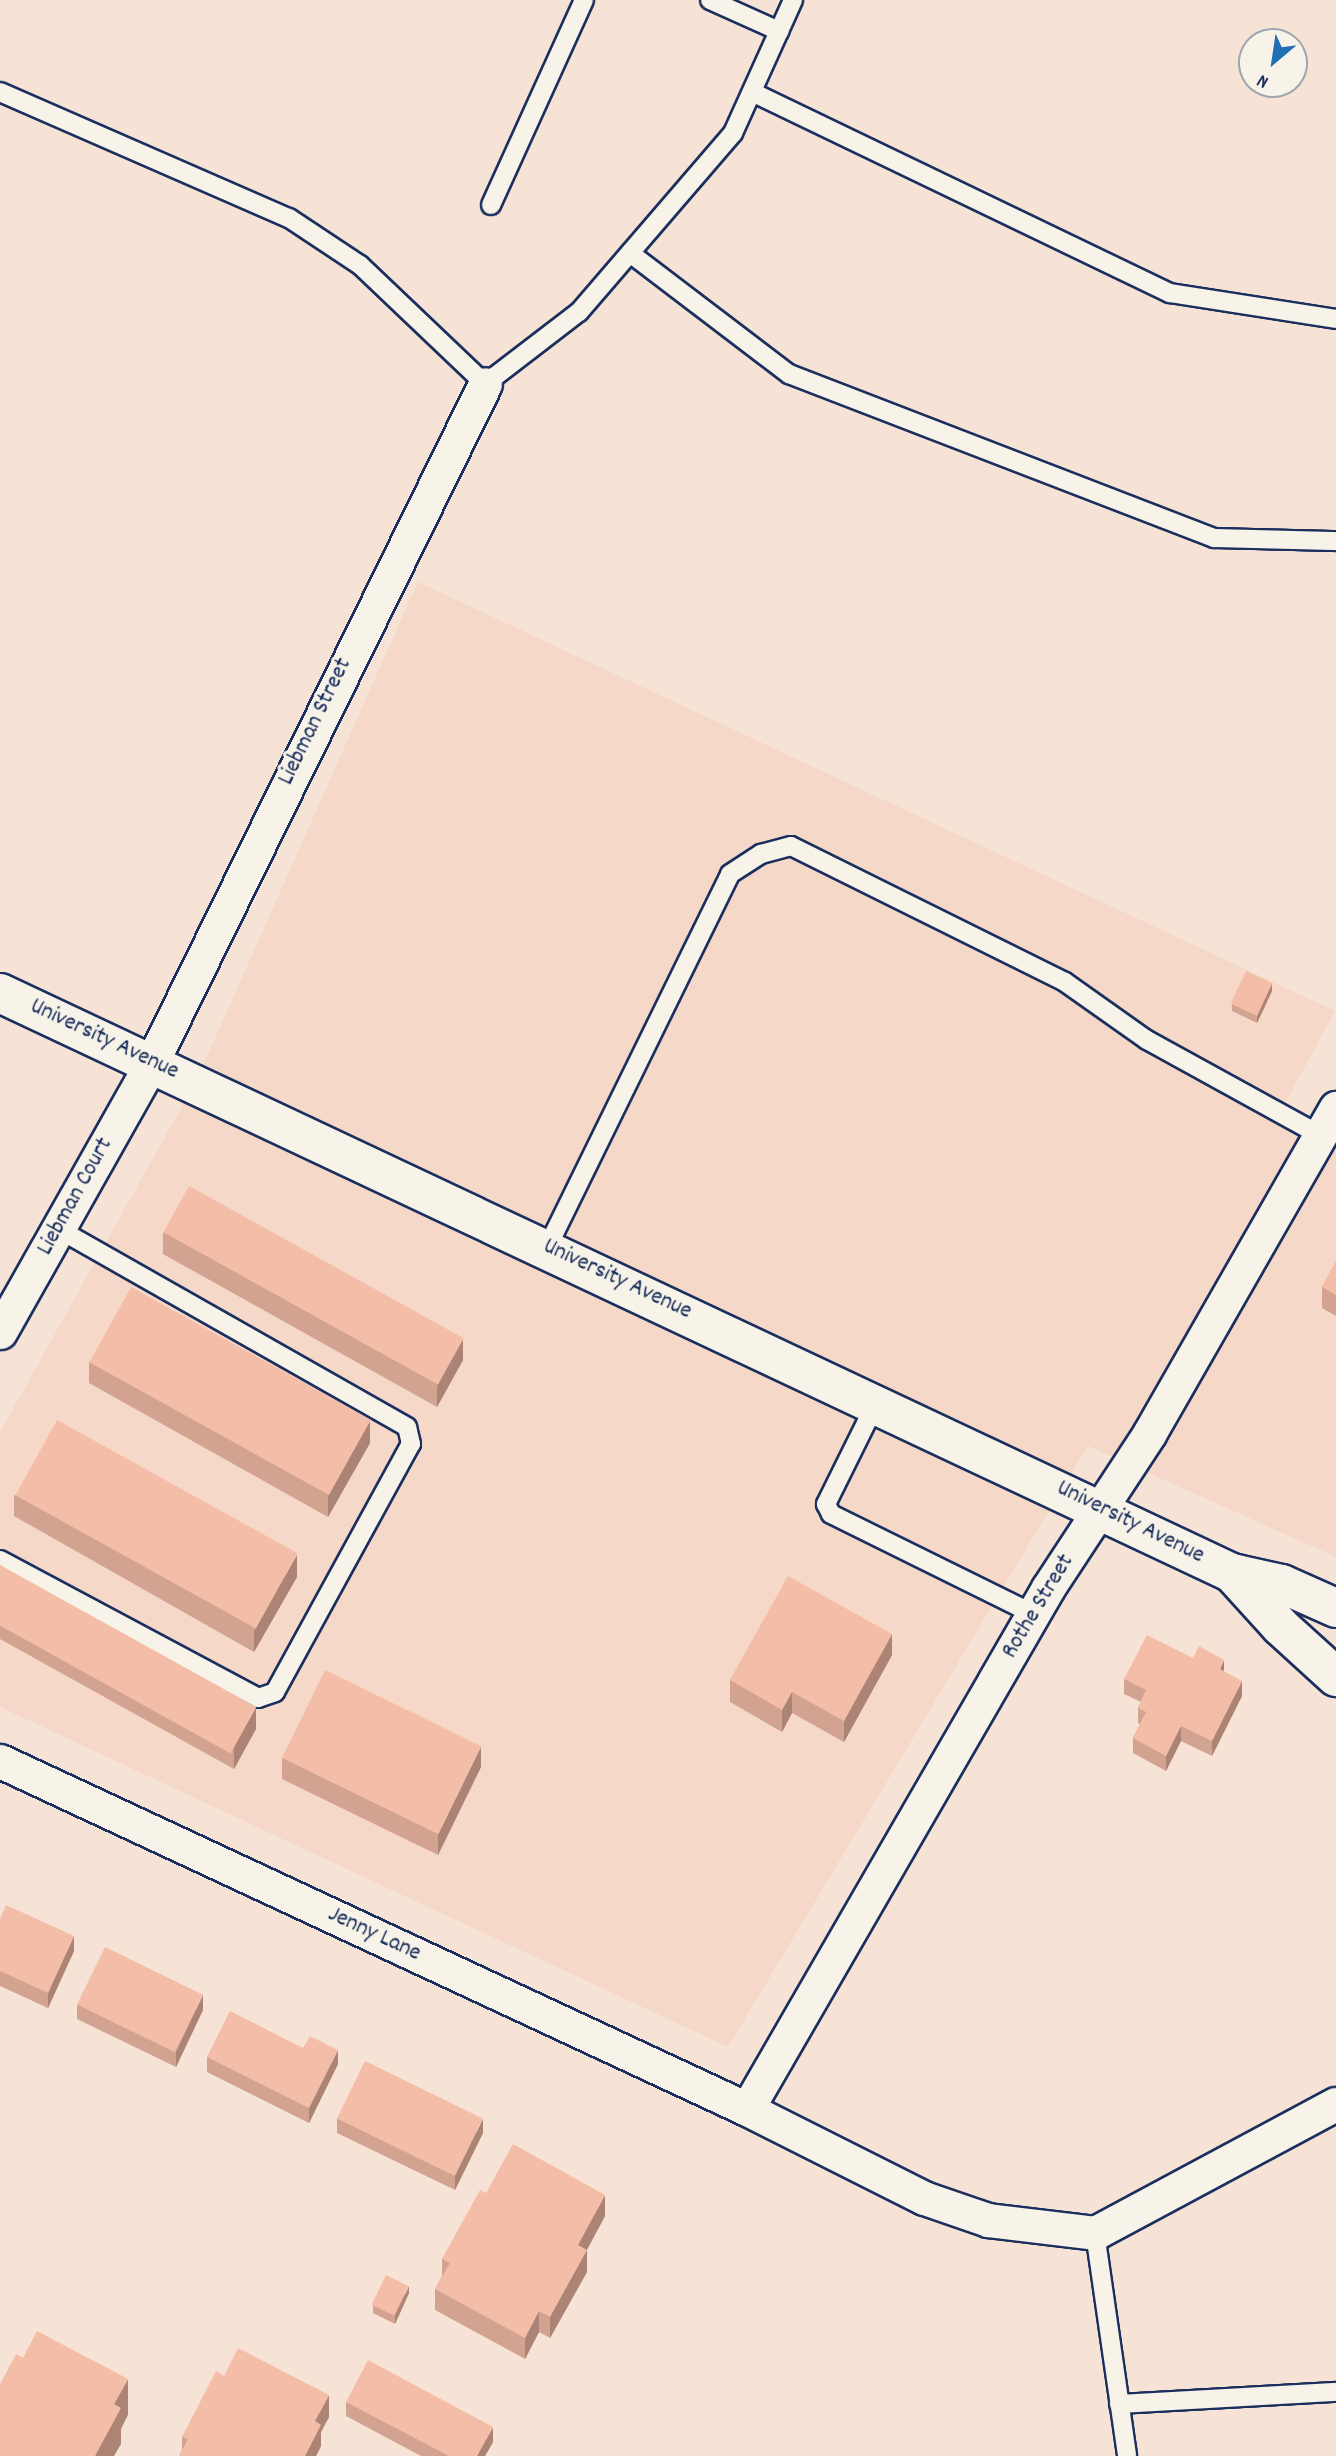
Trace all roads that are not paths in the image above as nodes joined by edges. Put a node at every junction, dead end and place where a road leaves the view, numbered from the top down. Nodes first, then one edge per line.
1 (584, 0) edge
2 (710, 0) edge
3 (793, 0) edge
4 (779, 31) junction
5 (0, 92) edge
6 (752, 92) junction
7 (491, 205) dead end
8 (630, 253) junction
9 (1336, 319) edge
10 (485, 384) junction
11 (1336, 541) edge
12 (0, 993) edge
13 (152, 1062) junction
14 (1328, 1121) edge
15 (58, 1229) junction
16 (547, 1248) junction
17 (0, 1332) edge
18 (876, 1403) junction
19 (1101, 1508) junction
20 (0, 1560) edge
21 (1232, 1573) junction
22 (1336, 1608) edge
23 (1033, 1614) junction
24 (1336, 1677) edge
25 (0, 1760) edge
26 (1336, 2104) edge
27 (747, 2109) junction
28 (1095, 2233) junction
29 (1336, 2392) edge
30 (1118, 2404) junction
31 (1127, 2456) edge

1 - 7 lane
2 - 4 lane
3 - 4 lane
4 - 6 lane
5 - 10 lane
6 - 8 lane
6 - 9 lane
8 - 10 lane
8 - 11 lane
10 - 13 street, Liebman Street
12 - 13 main road, University Avenue
13 - 15 street, Liebman Court
13 - 16 main road, University Avenue
14 - 16 lane
14 - 19 street, Rothe Street
15 - 17 street, Liebman Court
15 - 20 lane
16 - 18 main road, University Avenue
18 - 19 main road, University Avenue
18 - 23 lane
19 - 21 main road, University Avenue
19 - 23 street, Rothe Street
21 - 22 main road
21 - 24 main road
23 - 27 street, Rothe Street
25 - 27 street, Jenny Lane
26 - 28 street
27 - 28 street, Jenny Lane
28 - 30 lane
29 - 30 lane
30 - 31 lane

